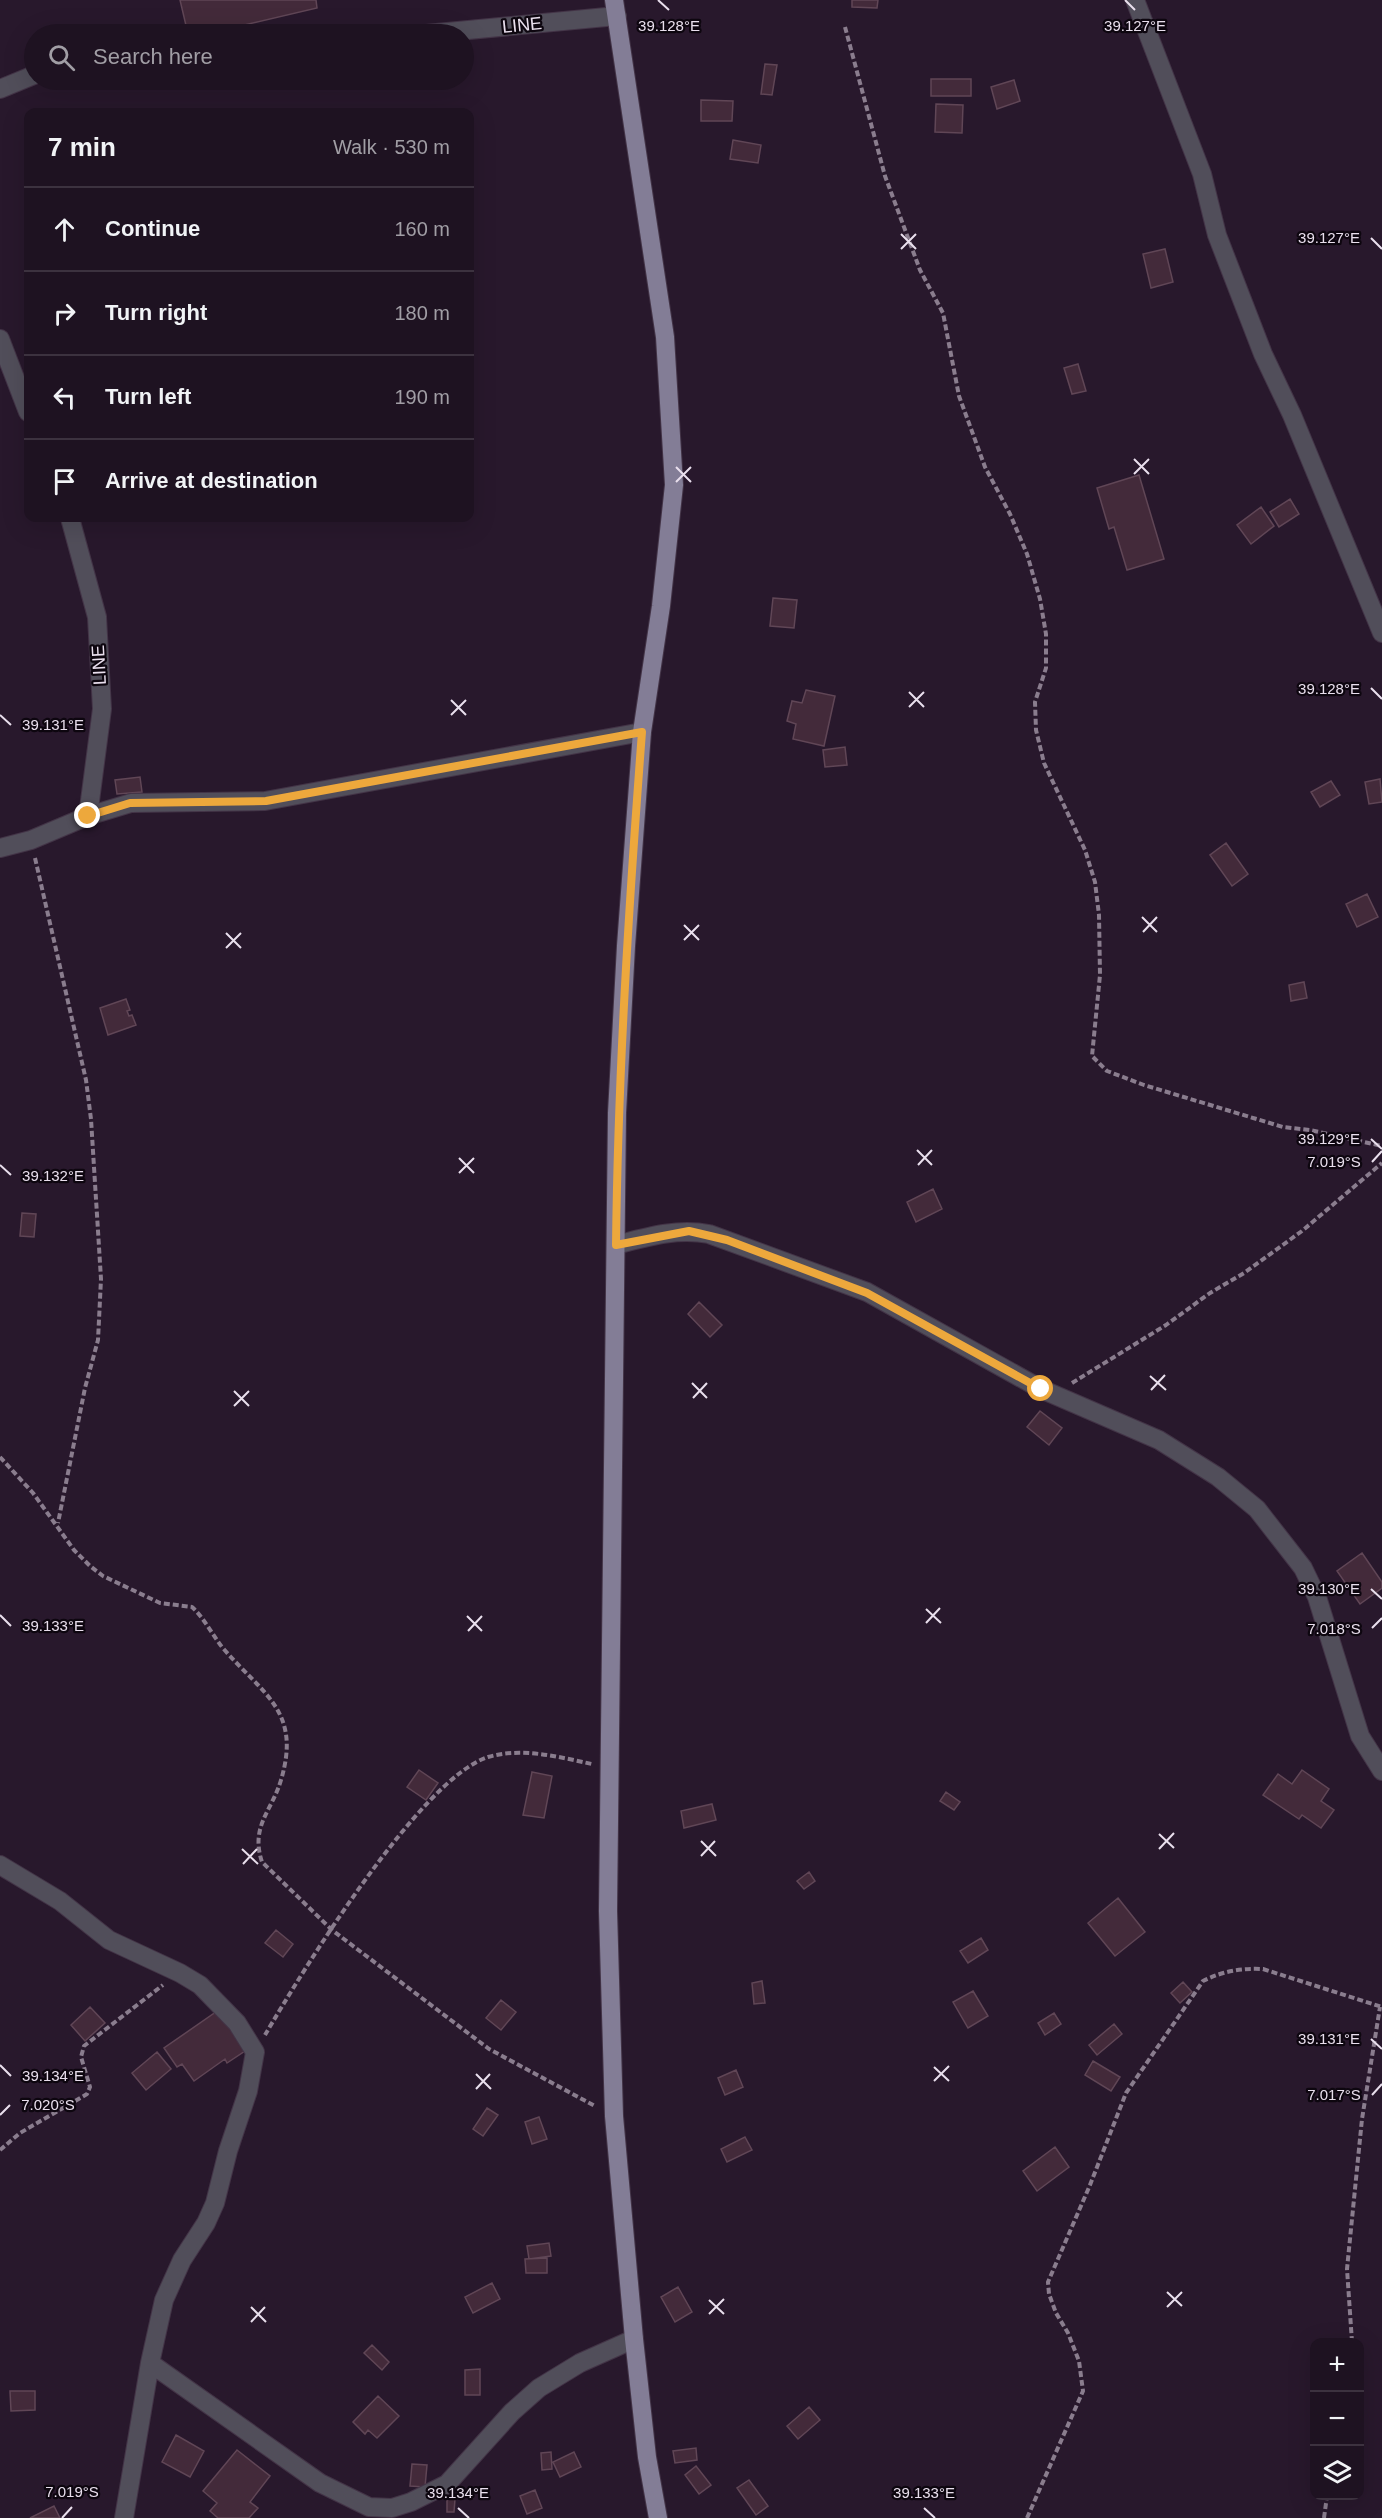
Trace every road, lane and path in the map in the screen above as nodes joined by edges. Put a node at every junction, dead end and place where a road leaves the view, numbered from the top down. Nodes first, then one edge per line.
1 (1135, 0) edge
2 (616, 8) edge
3 (474, 27) edge
4 (845, 27) dead end
5 (24, 79) edge
6 (0, 89) edge
7 (0, 339) edge
8 (24, 402) edge
9 (71, 522) edge
10 (1382, 633) edge
11 (642, 732) junction
12 (88, 816) junction
13 (31, 840) junction
14 (0, 848) edge
15 (1382, 1146) edge
16 (1382, 1163) edge
17 (616, 1245) junction
18 (1053, 1394) junction
19 (0, 1457) edge
20 (58, 1525) junction
21 (610, 1767) junction
22 (1382, 1771) edge
23 (0, 1864) edge
24 (332, 1930) junction
25 (180, 1972) junction
26 (1381, 2007) edge
27 (255, 2052) junction
28 (614, 2116) junction
29 (0, 2150) edge
30 (1352, 2338) edge
31 (634, 2339) junction
32 (150, 2363) junction
33 (1327, 2500) edge
34 (124, 2518) edge
35 (658, 2518) edge
36 (1027, 2518) edge
37 (1324, 2518) edge

1 - 10 street
2 - 3 street, LINE
2 - 11 main road
4 - 15 path
5 - 6 street
7 - 8 street
9 - 12 street, LINE
11 - 12 street
11 - 17 main road
12 - 13 street
13 - 14 street
13 - 20 path
16 - 18 path
17 - 18 street
17 - 21 main road
18 - 22 street
19 - 20 path
20 - 24 path
21 - 24 path
21 - 28 main road
23 - 25 street
24 - 27 path
24 - 28 path
25 - 27 street
25 - 29 path
26 - 30 path
26 - 36 path
27 - 32 street
28 - 31 main road
31 - 32 street
31 - 35 main road
32 - 34 street
33 - 37 path

